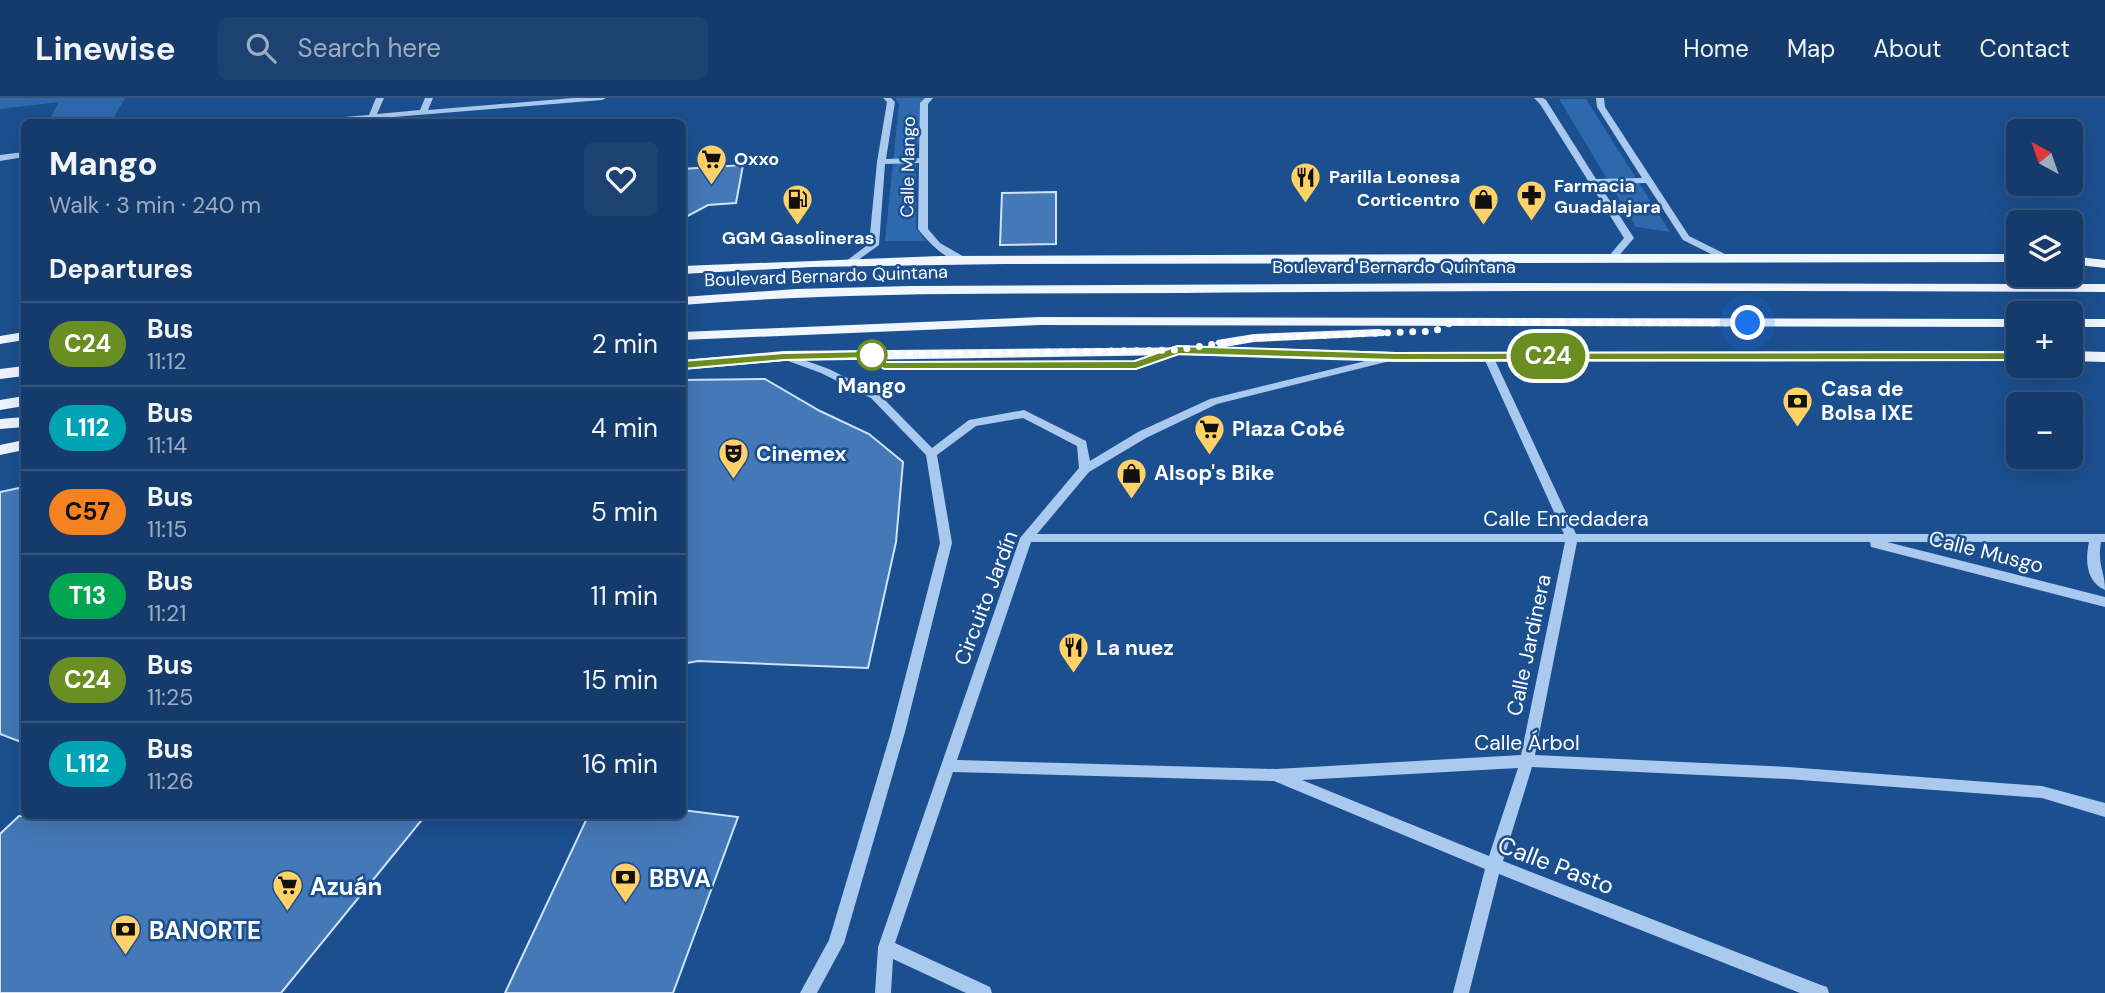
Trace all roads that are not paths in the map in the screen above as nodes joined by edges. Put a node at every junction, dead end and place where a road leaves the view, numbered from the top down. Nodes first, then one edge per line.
1 (380, 98) edge
2 (429, 98) edge
3 (602, 98) edge
4 (887, 98) edge
5 (929, 98) edge
6 (1538, 98) edge
7 (1600, 98) edge
8 (424, 111) junction
9 (372, 116) junction
10 (340, 119) edge
11 (21, 155) edge
12 (0, 158) edge
13 (923, 160) junction
14 (881, 162) junction
15 (1648, 180) junction
16 (1594, 182) junction
17 (1614, 256) junction
18 (1726, 258) junction
19 (2006, 258) edge
20 (2105, 258) edge
21 (2083, 259) edge
22 (963, 260) junction
23 (851, 261) junction
24 (2083, 261) edge
25 (2105, 264) edge
26 (686, 270) edge
27 (2105, 288) edge
28 (686, 300) edge
29 (1452, 322) junction
30 (2006, 323) edge
31 (2083, 323) edge
32 (2105, 323) edge
33 (686, 336) edge
34 (21, 337) edge
35 (0, 340) edge
36 (1177, 350) junction
37 (784, 356) junction
38 (1488, 356) junction
39 (2006, 356) edge
40 (2083, 356) edge
41 (1395, 357) junction
42 (2105, 357) edge
43 (686, 365) edge
44 (21, 371) edge
45 (0, 374) edge
46 (21, 402) edge
47 (0, 405) edge
48 (21, 422) edge
49 (0, 424) edge
50 (21, 446) edge
51 (0, 450) edge
52 (931, 454) junction
53 (1085, 469) junction
54 (1026, 538) junction
55 (1572, 538) junction
56 (2101, 538) edge
57 (1858, 539) junction
58 (2105, 585) edge
59 (2105, 602) edge
60 (1527, 761) junction
61 (947, 766) junction
62 (1276, 775) junction
63 (2105, 810) edge
64 (1494, 866) junction
65 (886, 947) junction
66 (808, 993) edge
67 (883, 993) edge
68 (984, 993) edge
69 (1461, 993) edge
70 (1821, 993) edge

1 - 9 street
2 - 8 street
3 - 8 street
4 - 14 street, Calle Mango
5 - 13 street, Calle Mango
6 - 16 street
7 - 15 street
8 - 9 street
9 - 10 street
11 - 12 street
13 - 14 street
13 - 22 street, Calle Mango
14 - 23 street, Calle Mango
15 - 16 street
15 - 18 street
16 - 17 street
17 - 18 main road, Boulevard Bernardo Quintana
17 - 22 main road, Boulevard Bernardo Quintana
18 - 19 main road, Boulevard Bernardo Quintana
20 - 21 main road
22 - 23 main road, Boulevard Bernardo Quintana
23 - 26 main road, Boulevard Bernardo Quintana
24 - 25 main road
27 - 28 main road, Boulevard Bernardo Quintana
29 - 30 main road
29 - 33 main road
29 - 36 main road
31 - 32 main road
34 - 35 main road
36 - 37 main road
36 - 41 main road
37 - 43 main road
37 - 52 street
38 - 39 main road
38 - 41 main road
38 - 55 street
40 - 42 main road
41 - 53 street, Circuito Jardín
44 - 45 main road
46 - 47 main road
48 - 49 main road
50 - 51 main road
52 - 53 street
52 - 66 street
53 - 54 street, Circuito Jardín
54 - 55 street, Calle Enredadera
54 - 61 street, Circuito Jardín
55 - 57 street, Calle Enredadera
55 - 60 street, Calle Jardinera
56 - 57 street, Calle Enredadera
56 - 58 street
57 - 59 street, Calle Musgo
60 - 62 street, Calle Árbol
60 - 63 street, Calle Árbol
60 - 64 street, Calle Jardinera
61 - 62 street, Calle Árbol
61 - 65 street, Circuito Jardín
62 - 64 street, Calle Pasto
64 - 69 street, Calle Jardinera
64 - 70 street, Calle Pasto
65 - 67 street, Circuito Jardín
65 - 68 street

